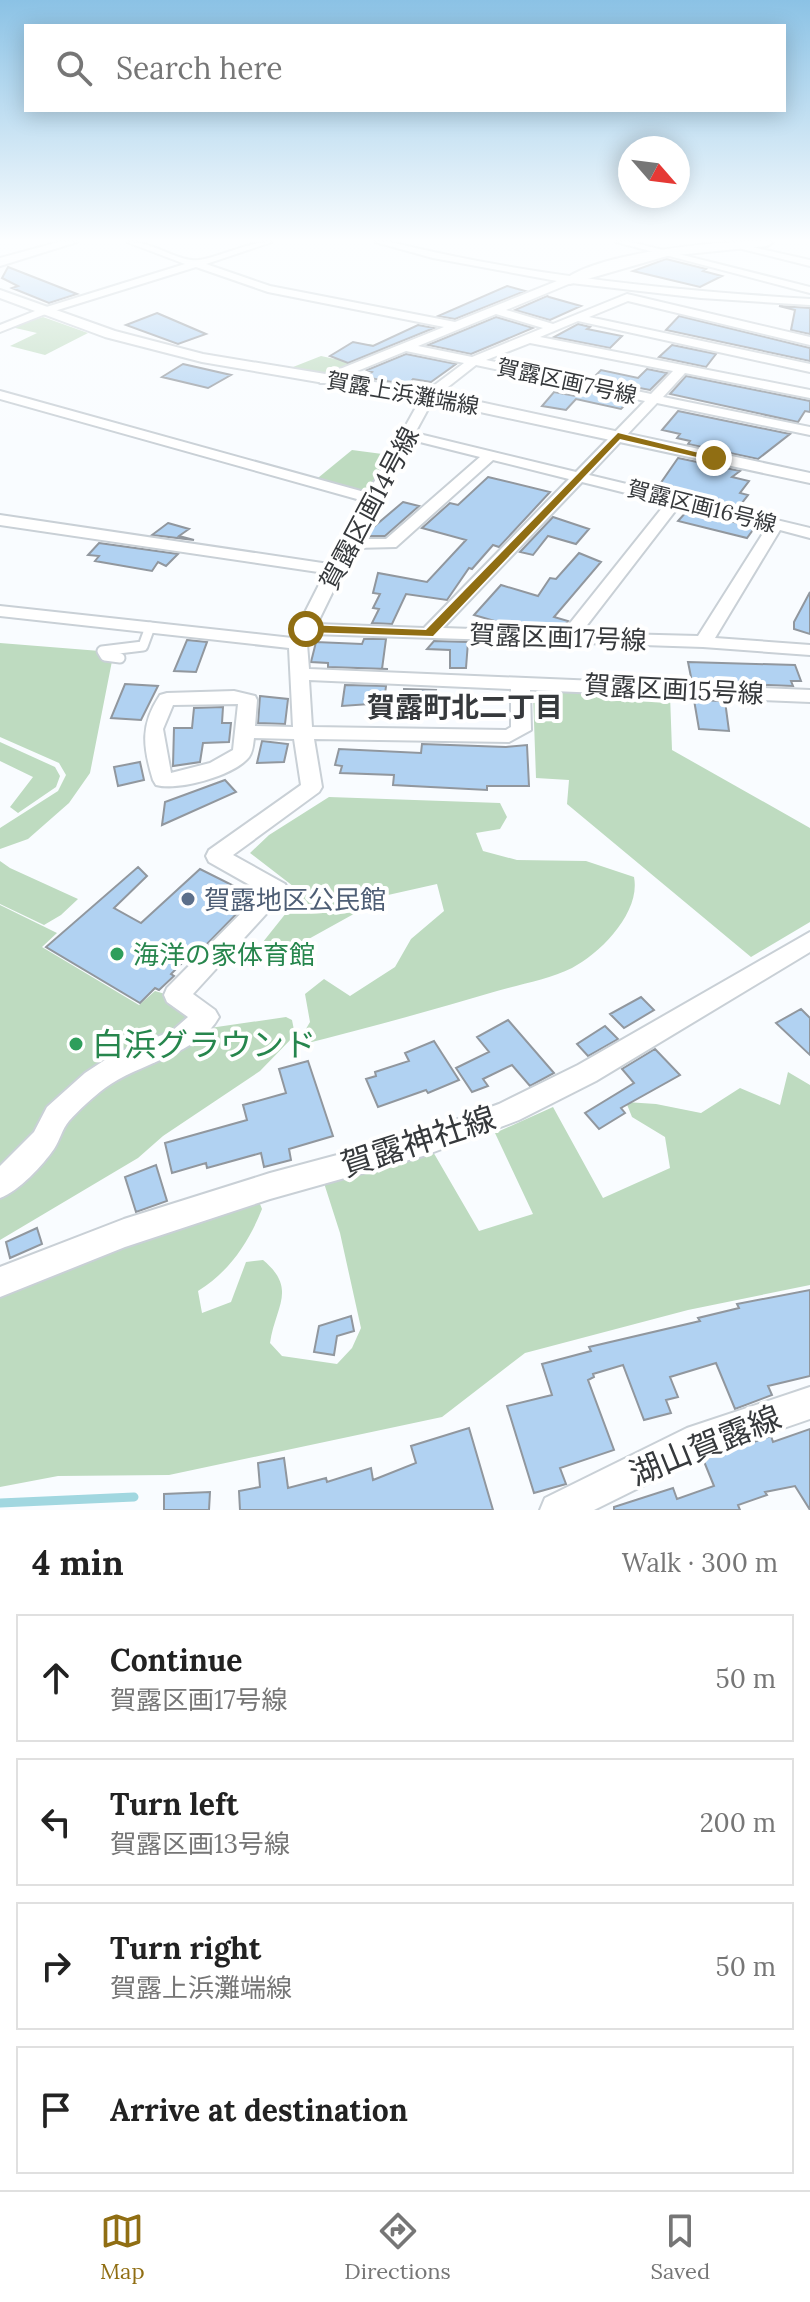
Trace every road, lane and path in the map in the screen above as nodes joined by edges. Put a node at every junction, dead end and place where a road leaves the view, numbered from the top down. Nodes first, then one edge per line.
1 (40, 312) edge
2 (48, 312) edge
3 (385, 312) edge
4 (489, 312) edge
5 (503, 312) edge
6 (591, 312) edge
7 (691, 312) edge
8 (578, 318) junction
9 (456, 326) junction
10 (554, 328) junction
11 (0, 329) edge
12 (530, 339) junction
13 (810, 341) edge
14 (405, 347) junction
15 (474, 361) junction
16 (810, 368) edge
17 (682, 369) junction
18 (324, 380) junction
19 (810, 394) edge
20 (0, 395) edge
21 (429, 396) junction
22 (656, 399) junction
23 (810, 431) edge
24 (407, 435) junction
25 (618, 436) junction
26 (491, 455) junction
27 (581, 476) junction
28 (810, 478) edge
29 (373, 499) junction
30 (676, 500) junction
31 (0, 520) edge
32 (776, 525) junction
33 (810, 533) edge
34 (348, 543) junction
35 (336, 570) junction
36 (0, 611) edge
37 (150, 627) junction
38 (429, 633) junction
39 (302, 636) junction
40 (568, 638) junction
41 (703, 642) junction
42 (810, 650) edge
43 (120, 658) dead end
44 (298, 674) junction
45 (520, 682) junction
46 (809, 694) edge
47 (303, 731) junction
48 (245, 732) junction
49 (810, 941) edge
50 (0, 1185) edge
51 (0, 1282) edge
52 (810, 1403) edge
53 (557, 1510) edge

1 - 11 street
2 - 18 street, 賀露上浜灘端線
3 - 9 street
4 - 9 street
5 - 10 street
6 - 8 street
7 - 13 street
8 - 10 street
8 - 16 street
9 - 14 street
10 - 12 street
12 - 15 street
12 - 17 street
14 - 15 street, 賀露区画7号線
14 - 18 street
15 - 21 street
15 - 22 street, 賀露区画7号線
17 - 19 street
17 - 22 street
18 - 21 street, 賀露上浜灘端線
20 - 29 street
21 - 24 street, 賀露区画14号線
21 - 25 street, 賀露上浜灘端線
22 - 23 street, 賀露区画7号線
22 - 25 street
24 - 26 street, 賀露区画16号線
24 - 29 street, 賀露区画14号線
25 - 27 street
25 - 28 street, 賀露上浜灘端線
26 - 27 street, 賀露区画16号線
26 - 34 street
27 - 30 street, 賀露区画16号線
27 - 38 street
29 - 34 street, 賀露区画14号線
30 - 32 street, 賀露区画16号線
30 - 40 street
31 - 35 street
32 - 33 street, 賀露区画16号線
32 - 41 street
34 - 35 street, 賀露区画14号線
35 - 39 street, 賀露区画14号線
36 - 37 street, 賀露区画17号線
37 - 39 street, 賀露区画17号線
37 - 43 lane
38 - 39 street, 賀露区画17号線
38 - 40 street, 賀露区画17号線
39 - 44 street, 賀露区画14号線
40 - 41 street, 賀露区画17号線
41 - 42 street, 賀露区画17号線
44 - 45 street, 賀露区画15号線
44 - 47 street, 賀露区画14号線
45 - 46 street, 賀露区画15号線
45 - 47 street
47 - 48 street
47 - 50 street, 賀露区画14号線
48 - 48 street
49 - 51 street, 賀露神社線
52 - 53 street, 湖山賀露線

